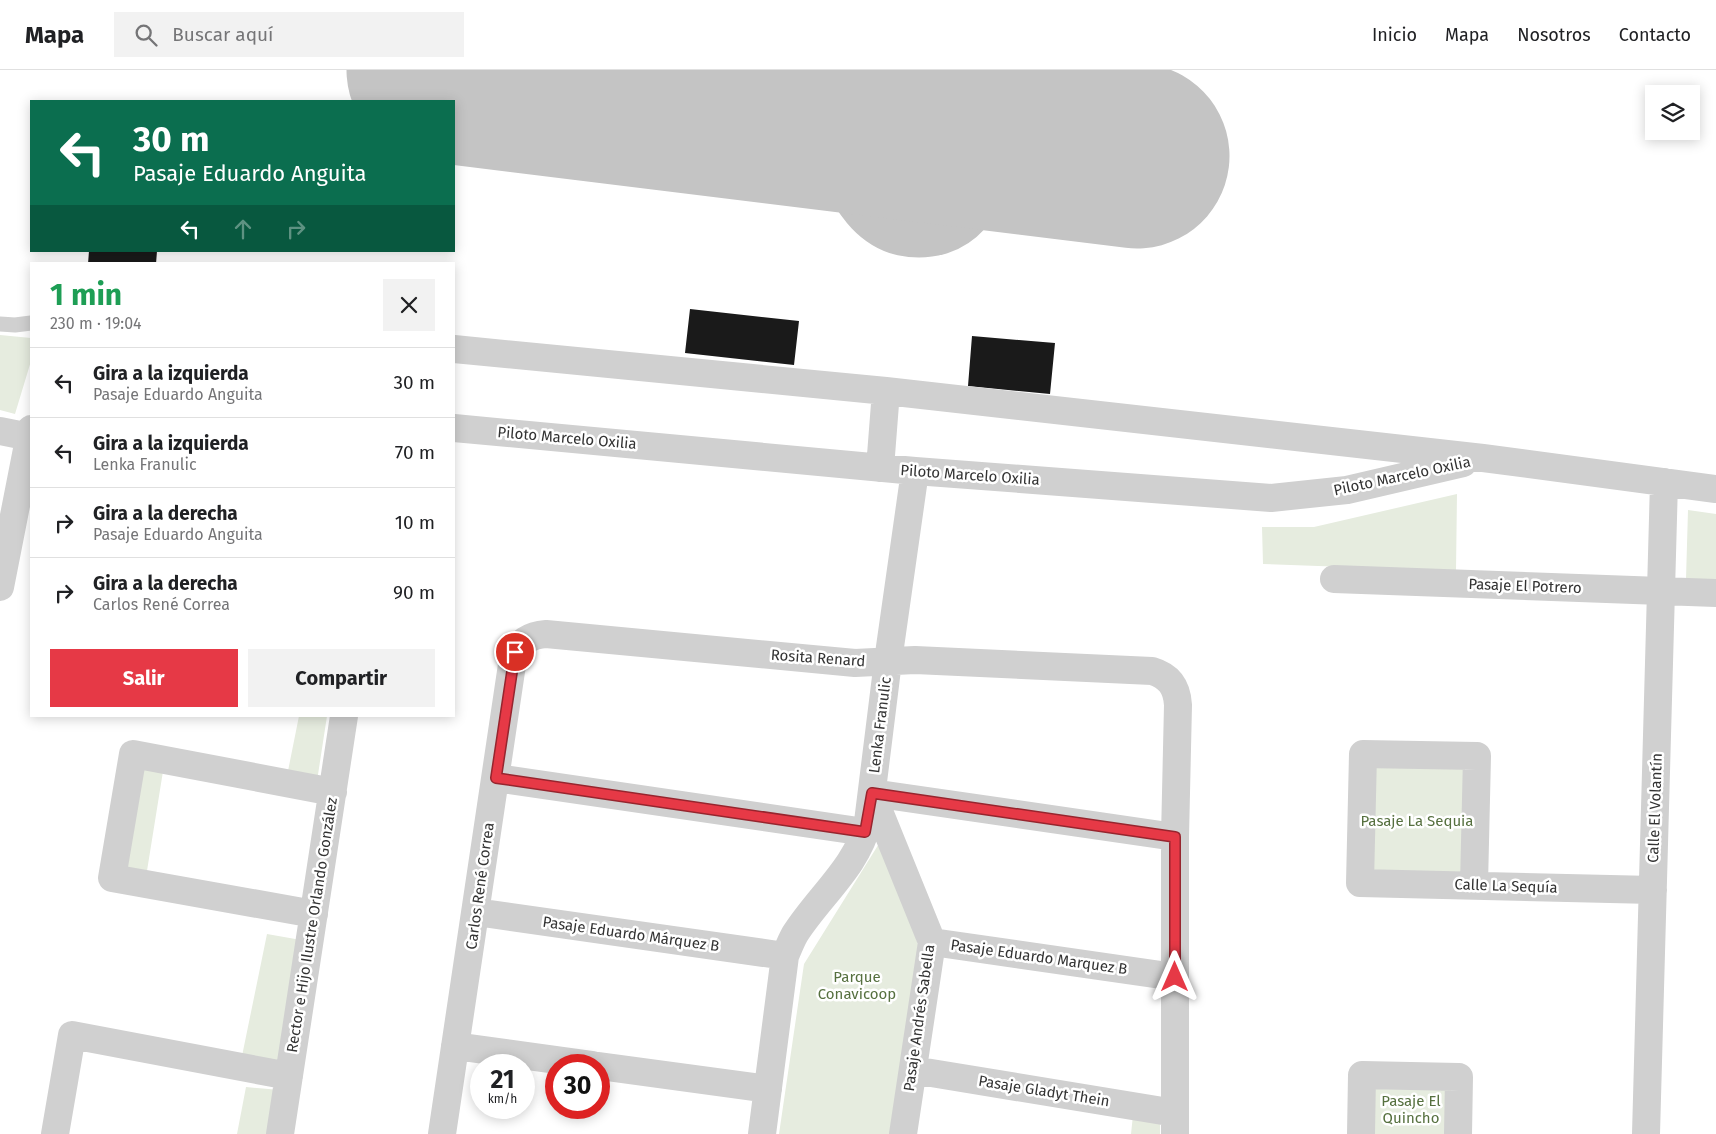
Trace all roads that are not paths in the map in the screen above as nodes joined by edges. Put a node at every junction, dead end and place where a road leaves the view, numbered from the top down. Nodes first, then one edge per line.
1 (30, 323) edge
2 (0, 324) edge
3 (455, 349) edge
4 (886, 391) junction
5 (455, 428) edge
6 (0, 431) edge
7 (30, 433) edge
8 (1483, 458) junction
9 (880, 468) junction
10 (915, 471) junction
11 (1664, 482) junction
12 (1716, 489) edge
13 (1334, 579) dead end
14 (0, 587) edge
15 (1661, 591) junction
16 (1716, 593) edge
17 (524, 640) joint
18 (888, 661) junction
19 (344, 717) edge
20 (496, 778) junction
21 (333, 792) junction
22 (872, 793) junction
23 (865, 832) junction
24 (1175, 837) junction
25 (1474, 885) junction
26 (1653, 890) junction
27 (476, 912) junction
28 (314, 914) junction
29 (932, 942) junction
30 (785, 956) junction
31 (1175, 977) junction
32 (456, 1046) junction
33 (545, 1058) edge
34 (610, 1067) edge
35 (913, 1070) junction
36 (289, 1076) junction
37 (768, 1089) junction
38 (1175, 1123) edge
39 (55, 1134) edge
40 (280, 1134) edge
41 (442, 1134) edge
42 (762, 1134) edge
43 (903, 1134) edge
44 (1361, 1134) edge
45 (1458, 1134) edge
46 (1646, 1134) edge

1 - 2 lane
3 - 4 street, Piloto Marcelo Oxilia
4 - 8 street, Piloto Marcelo Oxilia
4 - 9 street
5 - 9 street, Piloto Marcelo Oxilia
6 - 7 street
7 - 14 street
8 - 10 street, Piloto Marcelo Oxilia
8 - 11 street, Piloto Marcelo Oxilia
9 - 10 street, Piloto Marcelo Oxilia
10 - 18 street, Lenka Franulic
11 - 12 street, Piloto Marcelo Oxilia
11 - 15 street, Calle El Volantín
13 - 15 street, Pasaje El Potrero
15 - 16 street, Pasaje El Potrero
15 - 26 street, Calle El Volantín
17 - 18 street, Rosita Renard
17 - 20 street, Carlos René Correa
18 - 22 street, Lenka Franulic
18 - 24 street, Rosita Renard
19 - 21 street, Rector e Hijo Ilustre Orlando González
20 - 23 street
20 - 27 street, Carlos René Correa
21 - 28 street, Rector e Hijo Ilustre Orlando González
21 - 28 street
22 - 23 street, Lenka Franulic
22 - 24 street
22 - 29 street, Pasaje Andrés Sabella
23 - 30 street, Lenka Franulic
24 - 31 street
25 - 25 street, Calle La Sequía
25 - 26 street, Calle La Sequía
26 - 46 street, Calle El Volantín
27 - 30 street, Pasaje Eduardo Márquez B
27 - 32 street, Carlos René Correa
28 - 36 street, Rector e Hijo Ilustre Orlando González
29 - 31 street, Pasaje Eduardo Marquez B
29 - 35 street, Pasaje Andrés Sabella
30 - 37 street, Lenka Franulic
31 - 38 street
32 - 33 street
32 - 41 street, Carlos René Correa
34 - 37 street
35 - 38 street, Pasaje Gladyt Thein
35 - 43 street, Pasaje Andrés Sabella
36 - 39 street
36 - 40 street, Rector e Hijo Ilustre Orlando González
37 - 42 street, Lenka Franulic
44 - 45 street

